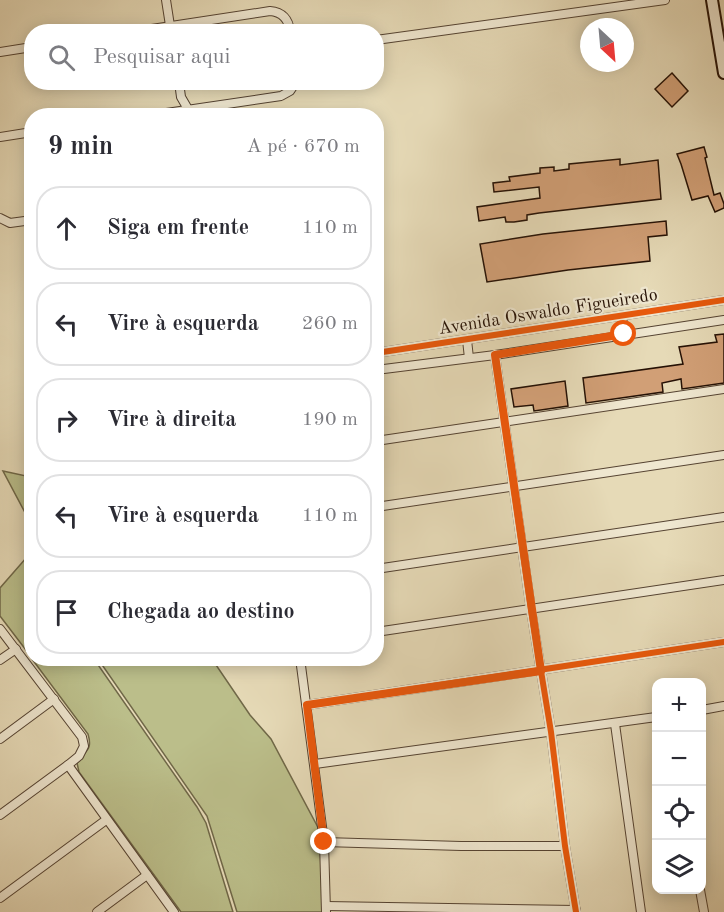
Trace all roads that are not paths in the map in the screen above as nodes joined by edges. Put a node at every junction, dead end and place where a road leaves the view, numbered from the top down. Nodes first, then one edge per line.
1 (166, 0) edge
2 (665, 0) edge
3 (712, 0) edge
4 (169, 24) edge
5 (198, 24) edge
6 (288, 24) edge
7 (384, 39) edge
8 (24, 48) edge
9 (0, 52) edge
10 (724, 74) edge
11 (180, 90) edge
12 (291, 90) edge
13 (188, 108) edge
14 (213, 108) edge
15 (24, 133) edge
16 (0, 136) edge
17 (0, 218) edge
18 (24, 221) edge
19 (724, 300) edge
20 (622, 316) junction
21 (724, 320) edge
22 (624, 334) junction
23 (467, 340) junction
24 (384, 352) edge
25 (495, 355) junction
26 (469, 358) junction
27 (384, 369) edge
28 (724, 389) edge
29 (504, 421) junction
30 (384, 440) edge
31 (724, 455) edge
32 (514, 486) junction
33 (384, 506) edge
34 (724, 517) edge
35 (523, 546) junction
36 (384, 568) edge
37 (724, 580) edge
38 (531, 610) junction
39 (0, 628) edge
40 (384, 631) edge
41 (724, 642) edge
42 (16, 648) junction
43 (24, 659) edge
44 (0, 660) edge
45 (29, 666) edge
46 (301, 666) edge
47 (541, 671) junction
48 (54, 699) junction
49 (307, 705) junction
50 (724, 706) edge
51 (706, 709) edge
52 (652, 718) edge
53 (615, 724) junction
54 (551, 732) junction
55 (0, 739) edge
56 (315, 764) junction
57 (68, 765) junction
58 (0, 815) edge
59 (106, 820) junction
60 (324, 842) junction
61 (565, 846) junction
62 (147, 875) junction
63 (701, 894) edge
64 (0, 898) edge
65 (326, 909) edge
66 (576, 911) edge
67 (97, 912) edge
68 (174, 912) edge
69 (641, 912) edge
70 (704, 912) edge

1 - 4 street
2 - 7 street
3 - 10 main road
5 - 6 street
8 - 9 street
11 - 13 street
12 - 14 street
15 - 16 street
17 - 18 street
19 - 20 street, Avenida Oswaldo Figueiredo
20 - 22 street
20 - 23 street, Avenida Oswaldo Figueiredo
21 - 22 street, Avenida Oswaldo Figueiredo
22 - 25 street, Avenida Oswaldo Figueiredo
23 - 24 street, Avenida Oswaldo Figueiredo
23 - 26 street
25 - 26 street, Avenida Oswaldo Figueiredo
25 - 29 street
26 - 27 street, Avenida Oswaldo Figueiredo
28 - 29 street
29 - 30 street
29 - 32 street
31 - 32 street
32 - 33 street
32 - 35 street
34 - 35 street
35 - 36 street
35 - 38 street
37 - 38 street
38 - 40 street
38 - 47 street
39 - 42 street
41 - 47 street
42 - 43 street
42 - 44 street
45 - 48 street
46 - 49 street
47 - 49 street
47 - 54 street
48 - 55 street
48 - 57 street
49 - 56 street
50 - 51 street
52 - 53 street
53 - 54 street
53 - 69 street
54 - 56 street
54 - 61 street
56 - 60 street
57 - 58 street
57 - 59 street
59 - 62 street
59 - 64 street
60 - 61 street
60 - 65 street
61 - 66 street
62 - 67 street
62 - 68 street
63 - 70 street
65 - 66 street

